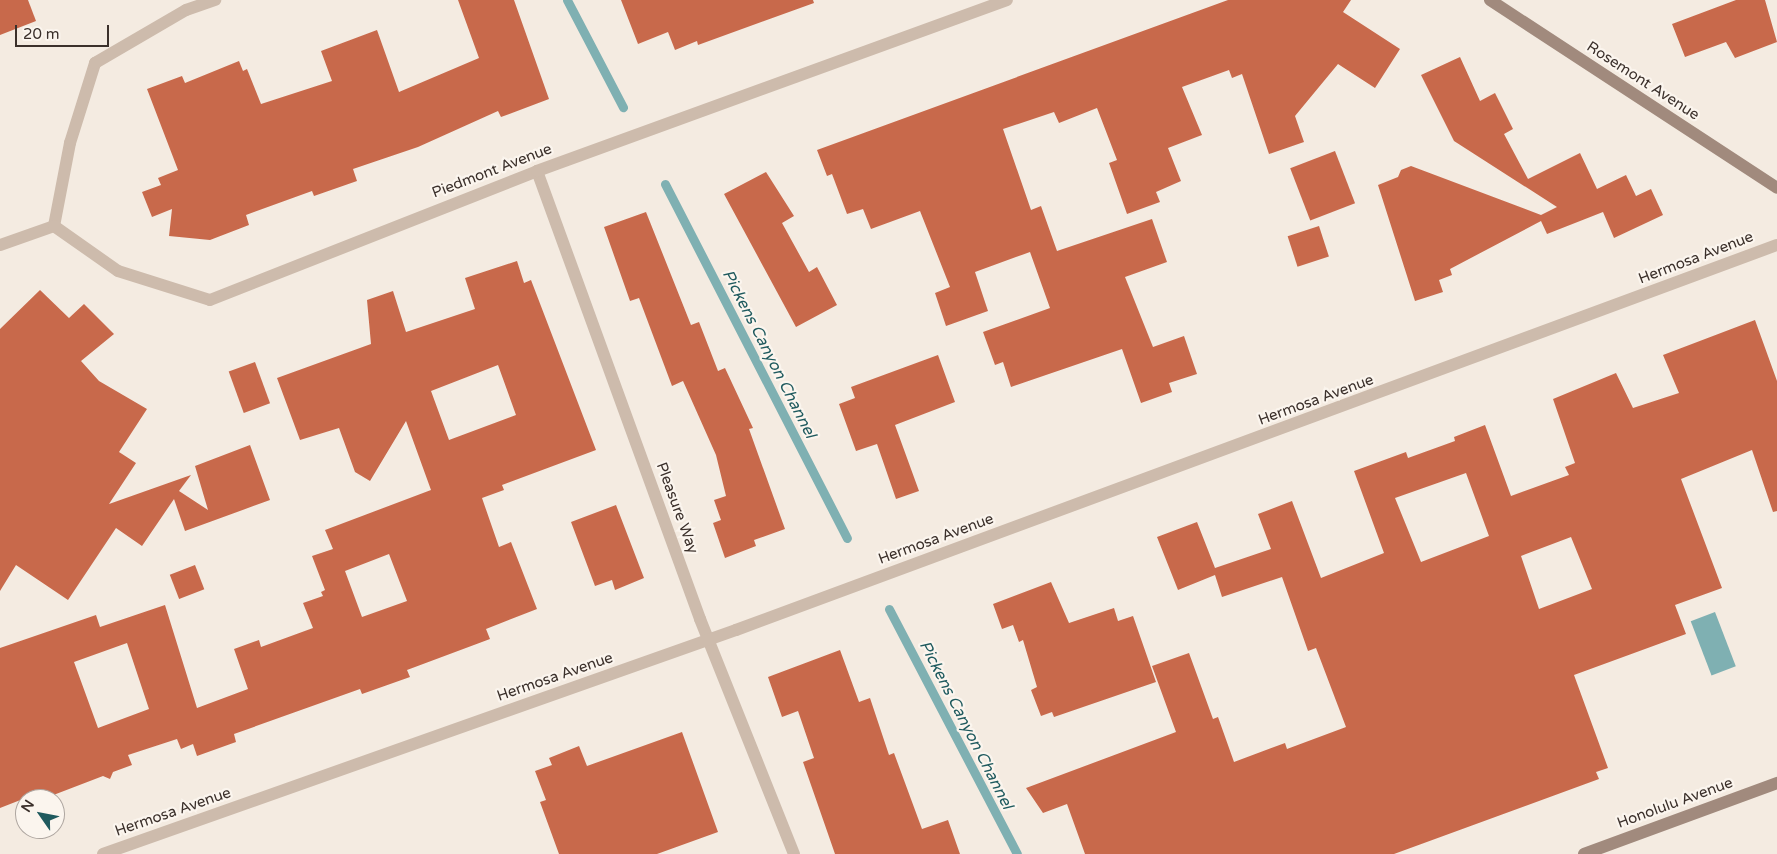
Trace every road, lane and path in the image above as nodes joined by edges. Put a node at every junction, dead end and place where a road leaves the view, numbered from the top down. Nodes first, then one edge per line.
1 (215, 0) edge
2 (1007, 0) edge
3 (1490, 0) edge
4 (537, 171) junction
5 (1777, 188) edge
6 (54, 226) junction
7 (0, 245) edge
8 (1777, 245) edge
9 (711, 639) junction
10 (1777, 783) edge
11 (103, 854) edge
12 (794, 854) edge
13 (1584, 854) edge

1 - 6 street
2 - 4 street, Piedmont Avenue
3 - 5 street, Rosemont Avenue
4 - 6 street, Piedmont Avenue
4 - 9 street, Pleasure Way
6 - 7 street
8 - 9 street, Hermosa Avenue
9 - 11 street, Hermosa Avenue
9 - 12 street, Pleasure Way
10 - 13 street, Honolulu Avenue

